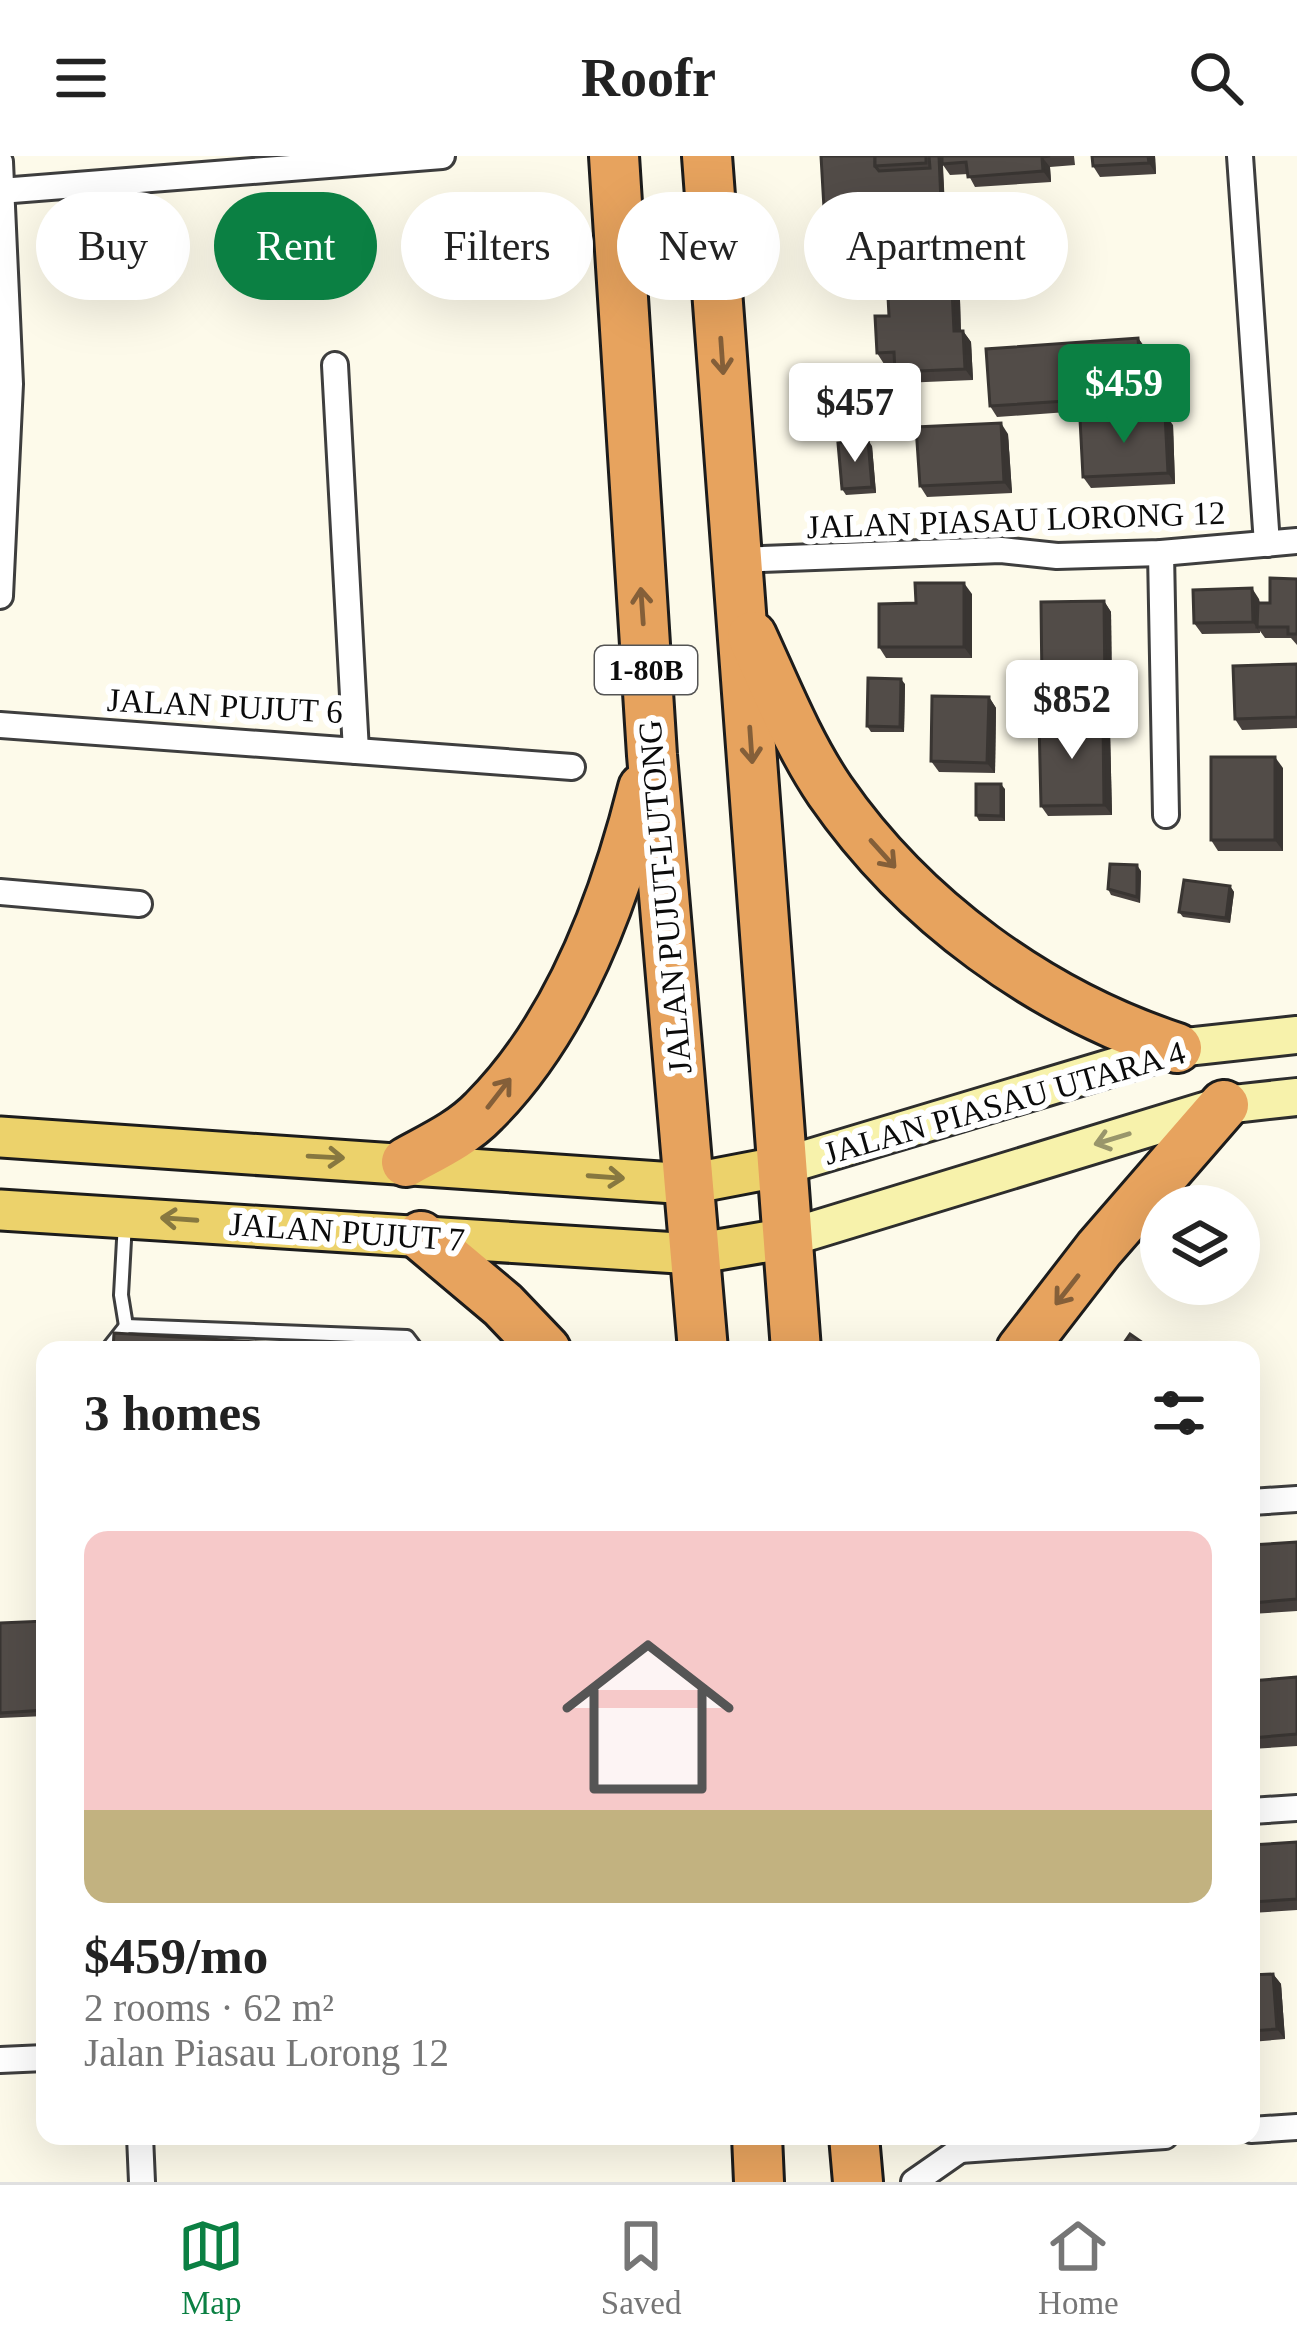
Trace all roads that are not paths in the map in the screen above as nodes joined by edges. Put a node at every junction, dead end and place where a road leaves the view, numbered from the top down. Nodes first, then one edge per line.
1 (442, 156) edge
2 (614, 156) edge
3 (707, 156) edge
4 (1240, 156) edge
5 (0, 163) edge
6 (1, 191) edge
7 (335, 365) dead end
8 (5, 384) edge
9 (1297, 541) edge
10 (1267, 544) junction
11 (1161, 553) junction
12 (736, 560) junction
13 (0, 596) edge
14 (740, 610) junction
15 (0, 724) edge
16 (356, 751) junction
17 (652, 755) junction
18 (572, 767) dead end
19 (1166, 815) dead end
20 (0, 892) edge
21 (139, 904) dead end
22 (1297, 1035) edge
23 (1177, 1048) junction
24 (1297, 1097) edge
25 (1224, 1105) junction
26 (0, 1137) edge
27 (406, 1162) junction
28 (783, 1166) junction
29 (688, 1184) junction
30 (0, 1210) edge
31 (125, 1215) junction
32 (421, 1236) junction
33 (788, 1238) junction
34 (694, 1254) junction
35 (126, 1326) junction
36 (114, 1341) edge
37 (410, 1341) edge
38 (538, 1341) edge
39 (702, 1341) edge
40 (795, 1341) edge
41 (1028, 1341) edge
42 (1297, 1499) edge
43 (1260, 1501) edge
44 (1297, 1808) edge
45 (1260, 1810) edge
46 (36, 2058) edge
47 (0, 2060) edge
48 (1297, 2128) edge
49 (1260, 2130) edge
50 (140, 2145) edge
51 (757, 2145) edge
52 (855, 2145) edge
53 (949, 2145) edge
54 (142, 2182) edge
55 (759, 2182) edge
56 (858, 2182) edge
57 (914, 2182) edge

1 - 6 street
17 -> 2 highway, JALAN PUJUT-LUTONG / 1-80B
3 -> 12 highway
4 - 10 street
5 - 6 street
6 - 8 street
7 - 16 street, JALAN PUJUT 6
8 - 13 street
9 - 10 street, JALAN PIASAU LORONG 12
10 - 11 street, JALAN PIASAU LORONG 12
11 - 12 street, JALAN PIASAU LORONG 12
11 - 19 street
12 - 14 highway
14 -> 23 highway
14 -> 28 highway
15 - 16 street, JALAN PUJUT 6
16 - 18 street
27 -> 17 highway
17 - 29 highway, JALAN PUJUT-LUTONG / 1-80B
20 - 21 street
22 - 23 street, JALAN PIASAU UTARA 4
23 - 28 street, JALAN PIASAU UTARA 4
24 - 25 street, JALAN PIASAU UTARA 4
25 -> 33 street, JALAN PIASAU UTARA 4
25 -> 41 highway
26 -> 27 main road
27 -> 29 main road
28 - 29 main road
28 - 33 highway
29 - 34 highway, JALAN PUJUT-LUTONG / 1-80B
30 - 31 main road, JALAN PUJUT 7
32 -> 31 main road, JALAN PUJUT 7
31 - 35 lane
32 - 34 main road, JALAN PUJUT 7
32 - 38 highway
33 - 34 main road, JALAN PUJUT 7
33 - 40 highway
34 - 39 highway, JALAN PUJUT-LUTONG / 1-80B
35 - 36 lane
35 - 37 lane
42 - 43 street
44 - 45 street
46 - 47 street
48 - 49 street
50 - 54 street
51 - 55 highway
52 - 56 highway
53 - 57 street

